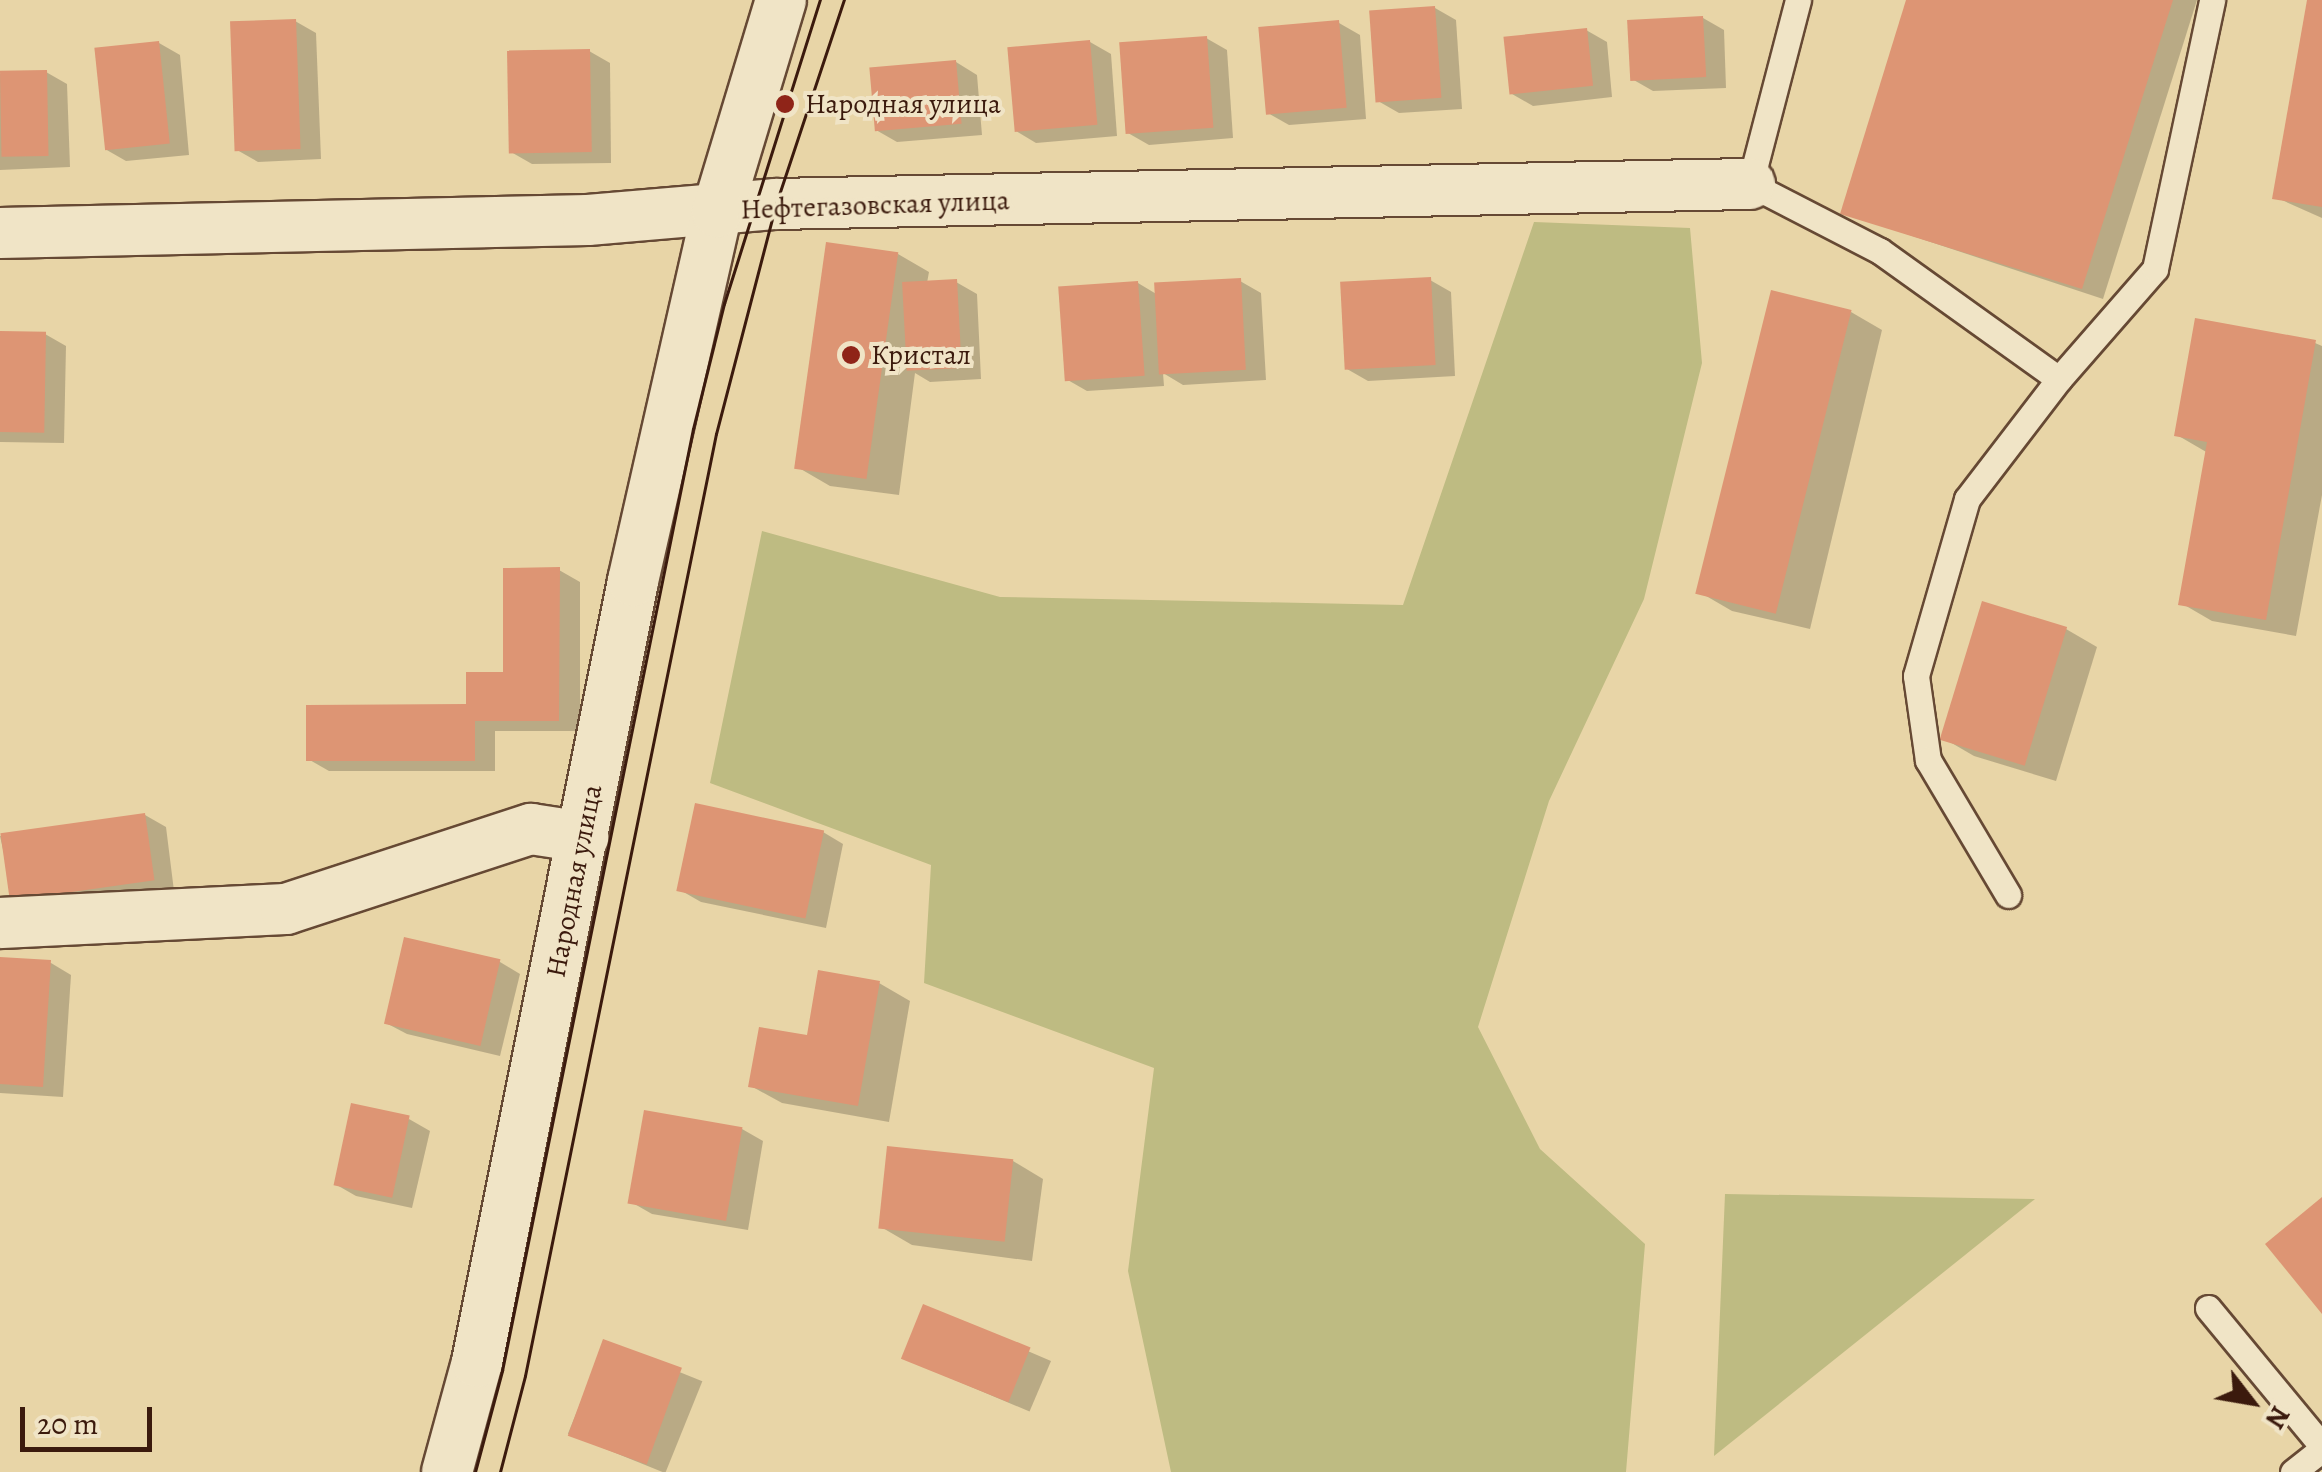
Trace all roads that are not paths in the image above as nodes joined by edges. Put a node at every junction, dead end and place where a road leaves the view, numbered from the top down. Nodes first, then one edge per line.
1 (780, 0) edge
2 (1798, 0) edge
3 (2212, 0) edge
4 (1750, 184) junction
5 (717, 212) junction
6 (0, 233) edge
7 (2058, 378) junction
8 (583, 837) junction
9 (2008, 895) dead end
10 (0, 923) edge
11 (2208, 1308) dead end
12 (2322, 1447) edge
13 (447, 1472) edge
14 (2293, 1472) edge

1 - 5 street, Народная улица
2 - 4 lane
3 - 7 lane
4 - 5 street, Нефтегазовская улица
4 - 7 lane
5 - 6 street, Нефтегазовская улица
5 - 8 street, Народная улица
7 - 9 lane
8 - 10 street
8 - 13 street, Народная улица
11 - 12 lane
12 - 14 lane

